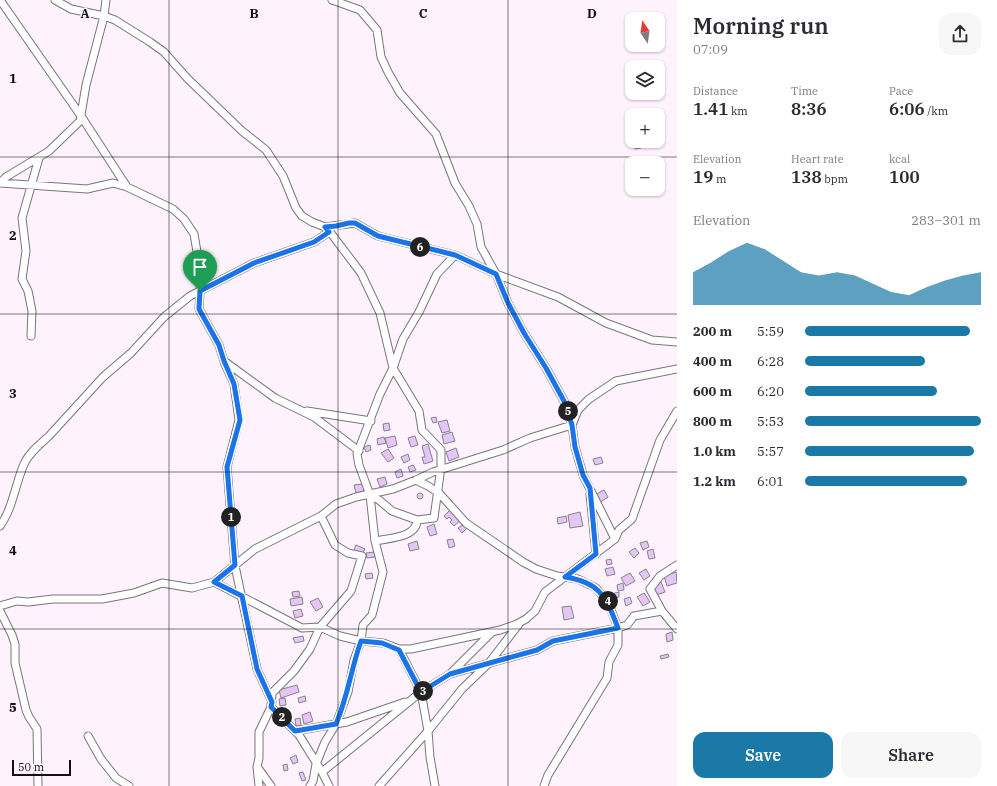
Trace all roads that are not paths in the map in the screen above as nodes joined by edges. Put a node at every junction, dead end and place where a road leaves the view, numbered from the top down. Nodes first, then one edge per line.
1 (0, 0) edge
2 (55, 0) edge
3 (106, 0) edge
4 (332, 0) edge
5 (104, 16) junction
6 (81, 116) junction
7 (38, 158) junction
8 (0, 183) edge
9 (32, 184) junction
10 (127, 187) junction
11 (327, 229) junction
12 (455, 255) junction
13 (496, 274) junction
14 (200, 291) junction
15 (31, 336) dead end
16 (677, 342) edge
17 (224, 361) junction
18 (393, 368) junction
19 (677, 369) edge
20 (299, 410) junction
21 (677, 411) edge
22 (371, 421) junction
23 (572, 425) junction
24 (359, 451) junction
25 (441, 469) junction
26 (416, 480) junction
27 (590, 488) junction
28 (438, 492) junction
29 (370, 495) junction
30 (321, 516) junction
31 (417, 520) junction
32 (0, 526) edge
33 (614, 540) junction
34 (375, 541) junction
35 (596, 554) junction
36 (235, 565) junction
37 (677, 565) edge
38 (565, 577) junction
39 (214, 582) junction
40 (242, 596) junction
41 (0, 606) edge
42 (0, 611) edge
43 (662, 611) junction
44 (521, 622) junction
45 (320, 627) junction
46 (618, 628) junction
47 (677, 629) edge
48 (492, 632) junction
49 (361, 641) junction
50 (399, 650) junction
51 (489, 663) junction
52 (450, 674) junction
53 (421, 692) junction
54 (411, 700) junction
55 (272, 704) junction
56 (336, 724) junction
57 (295, 731) junction
58 (428, 731) junction
59 (88, 736) dead end
60 (316, 764) junction
61 (258, 767) junction
62 (322, 772) junction
63 (38, 786) edge
64 (129, 786) edge
65 (260, 786) edge
66 (271, 786) edge
67 (310, 786) edge
68 (329, 786) edge
69 (379, 786) edge
70 (435, 786) edge
71 (544, 786) edge

1 - 6 street
2 - 5 street
3 - 5 street
4 - 13 street
5 - 6 street
5 - 11 street
6 - 7 street
6 - 10 street
7 - 8 street
7 - 9 street
8 - 9 street
9 - 10 street
9 - 15 street
10 - 14 street
11 - 12 street
11 - 14 street
11 - 18 street
12 - 13 street
12 - 18 street
13 - 16 street
13 - 23 street
14 - 17 street
14 - 32 street
17 - 20 street
17 - 36 street
18 - 22 street
18 - 25 street
19 - 23 street
20 - 22 street
20 - 24 street
21 - 33 street
22 - 24 street
23 - 25 street
23 - 27 street
24 - 29 street
25 - 26 street
25 - 28 street
26 - 28 street
26 - 29 street
27 - 33 street
27 - 35 street
28 - 31 street
28 - 38 street
29 - 30 street
29 - 31 street
29 - 34 street
30 - 36 street
30 - 45 street
31 - 34 street
33 - 35 street
34 - 49 street
35 - 38 street
36 - 39 street
36 - 40 street
37 - 43 street
38 - 44 street
38 - 46 street
39 - 40 street
39 - 41 street
40 - 45 street
40 - 55 street
42 - 63 street
43 - 46 street
43 - 47 street
44 - 48 street
44 - 51 street
45 - 49 street
45 - 55 street
46 - 51 street
46 - 71 street
48 - 50 street
48 - 52 street
49 - 50 street
49 - 56 street
50 - 53 street
51 - 52 street
51 - 58 street
52 - 53 street
53 - 54 street
53 - 58 street
54 - 56 street
54 - 62 street
55 - 57 street
55 - 61 street
56 - 57 street
56 - 60 street
57 - 60 street
58 - 69 street
58 - 70 street
59 - 64 street
60 - 62 street
60 - 67 street
61 - 65 street
61 - 66 street
62 - 68 street

